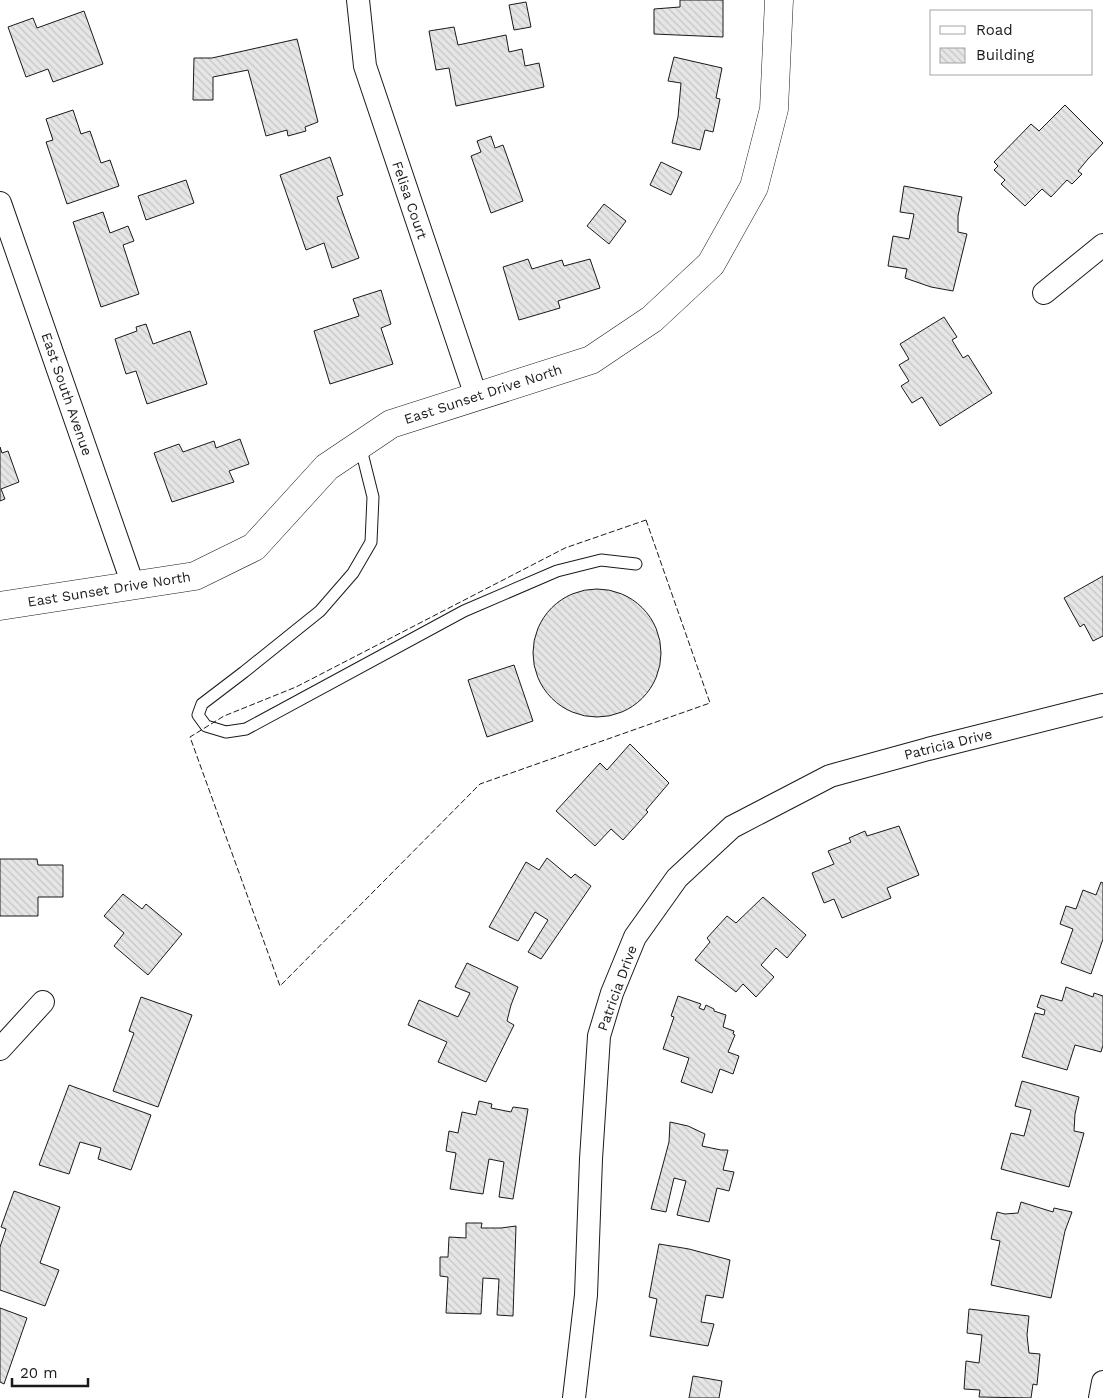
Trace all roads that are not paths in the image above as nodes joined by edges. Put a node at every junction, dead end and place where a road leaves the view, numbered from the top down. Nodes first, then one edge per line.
1 (358, 0) edge
2 (778, 0) edge
3 (1, 206) edge
4 (1103, 245) edge
5 (1044, 293) dead end
6 (476, 396) junction
7 (360, 445) junction
8 (636, 564) dead end
9 (133, 585) junction
10 (0, 606) edge
11 (1103, 705) edge
12 (43, 1002) dead end
13 (0, 1049) edge
14 (1103, 1382) edge
15 (574, 1398) edge
16 (1100, 1398) edge

1 - 6 street, Felisa Court
2 - 6 street, East Sunset Drive North
3 - 9 street, East South Avenue
4 - 5 street
6 - 7 street, East Sunset Drive North
7 - 8 lane
7 - 9 street, East Sunset Drive North
9 - 10 street, East Sunset Drive North
11 - 15 street, Patricia Drive
12 - 13 street
14 - 16 street

